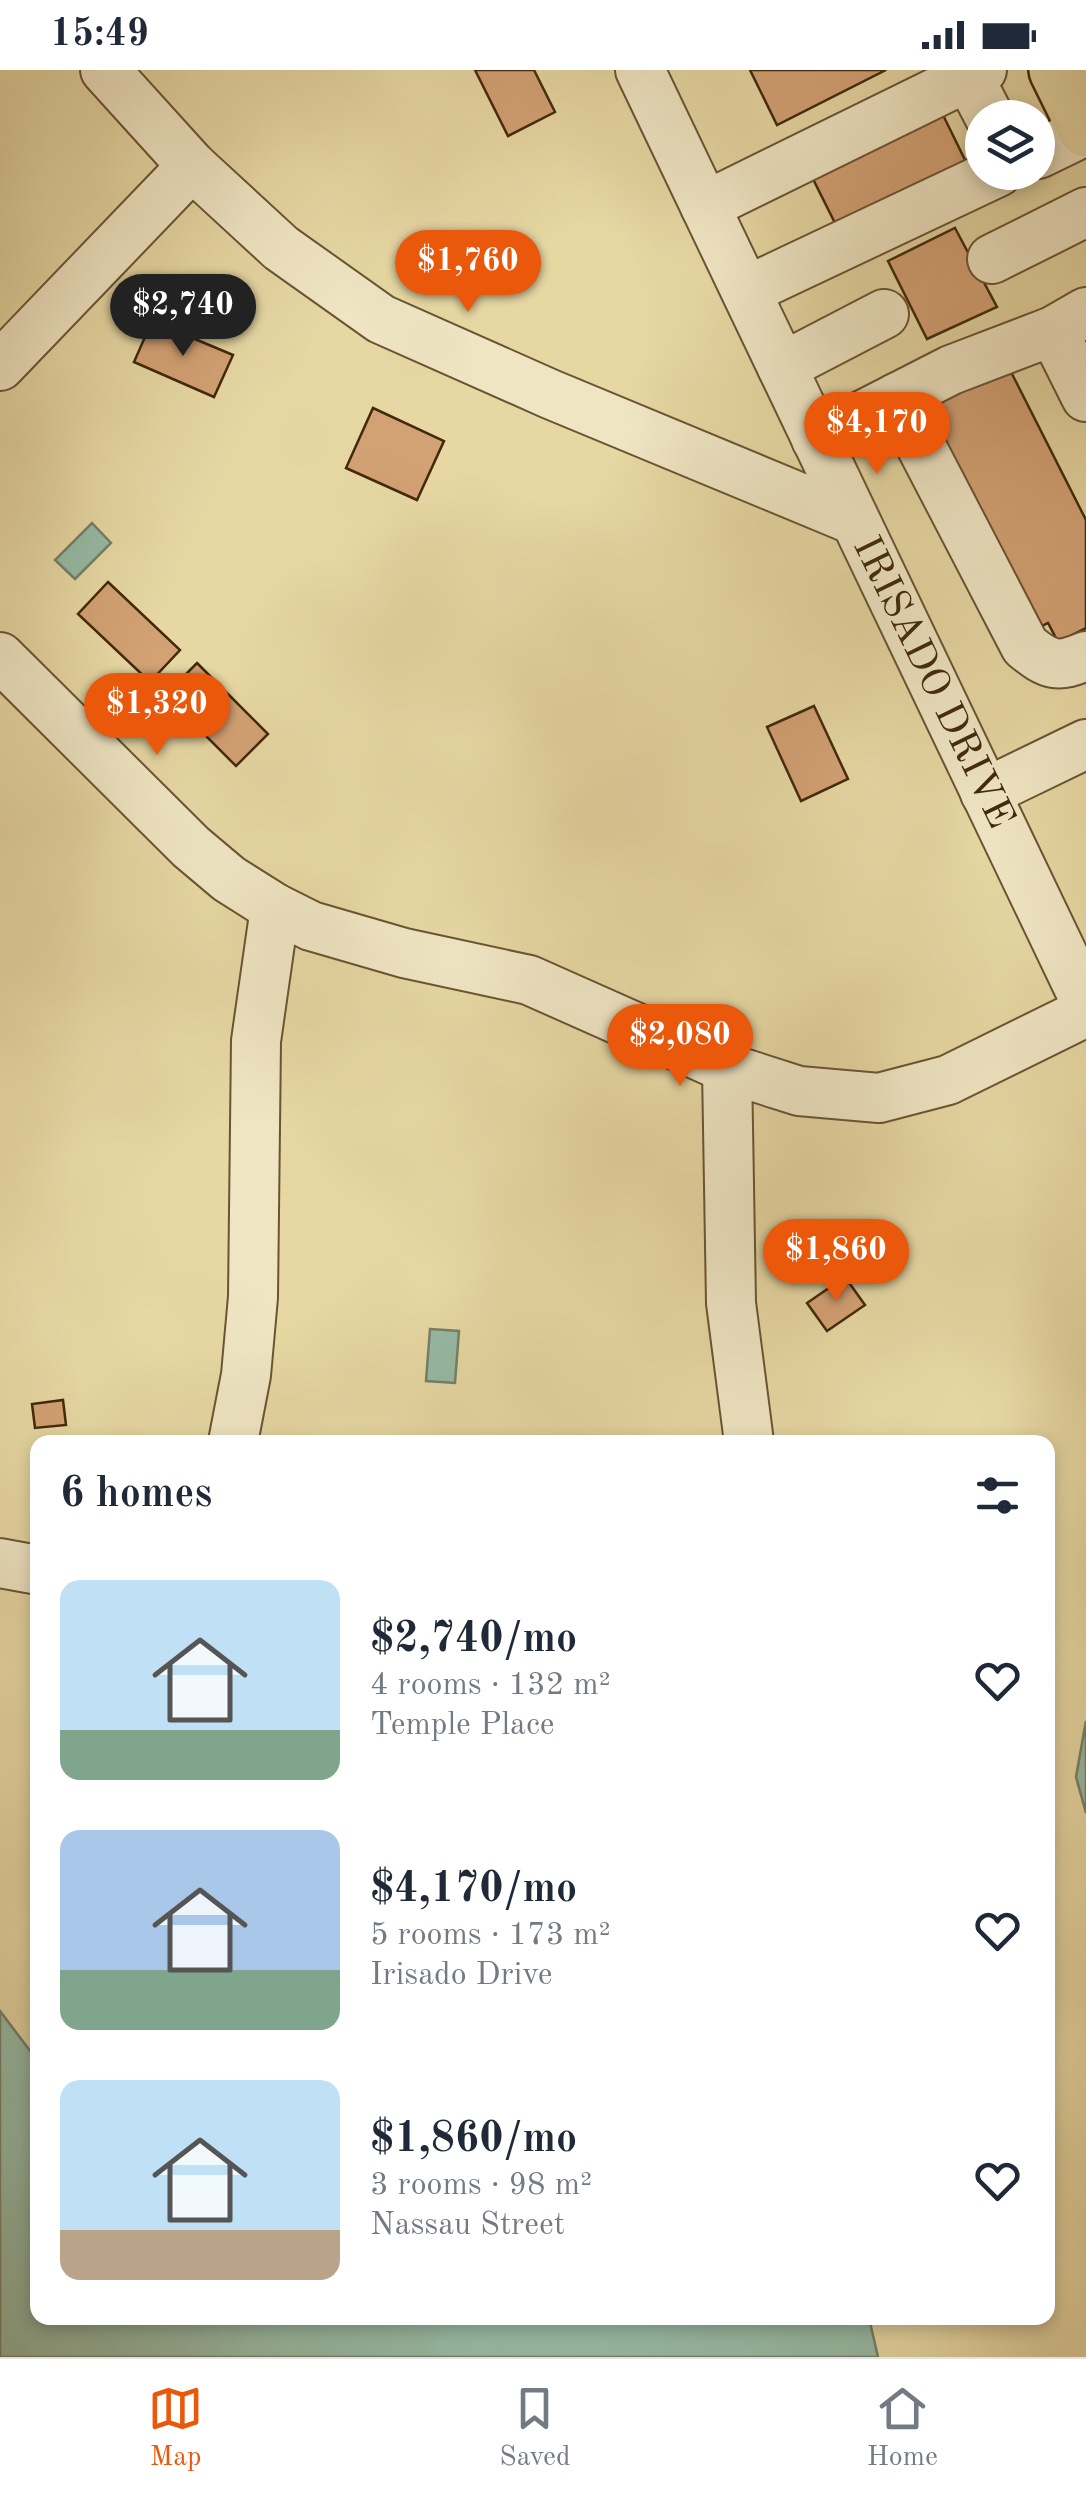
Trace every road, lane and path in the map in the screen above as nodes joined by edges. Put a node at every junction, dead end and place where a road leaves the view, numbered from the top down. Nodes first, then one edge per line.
1 (105, 70) edge
2 (640, 70) edge
3 (914, 70) edge
4 (1057, 70) edge
5 (976, 84) edge
6 (1086, 130) edge
7 (1055, 146) edge
8 (192, 166) junction
9 (965, 188) edge
10 (699, 193) junction
11 (1086, 212) edge
12 (992, 260) dead end
13 (746, 292) junction
14 (884, 314) dead end
15 (1069, 322) edge
16 (0, 366) edge
17 (782, 368) junction
18 (1086, 397) edge
19 (896, 398) junction
20 (816, 439) junction
21 (854, 520) junction
22 (1086, 656) edge
23 (0, 657) edge
24 (1086, 744) edge
25 (986, 793) junction
26 (274, 908) junction
27 (1045, 917) junction
28 (1086, 943) edge
29 (1086, 1003) edge
30 (1086, 1012) edge
31 (727, 1068) junction
32 (234, 1435) edge
33 (748, 1435) edge
34 (0, 1563) edge
35 (30, 1569) edge

1 - 8 street
2 - 10 street, IRISADO DRIVE
3 - 10 street
4 - 6 main road
5 - 10 street
6 - 7 street
8 - 16 street
8 - 21 street
9 - 13 street
10 - 13 street, IRISADO DRIVE
11 - 12 street
13 - 17 street, IRISADO DRIVE
14 - 17 street
15 - 18 street
15 - 19 street
17 - 20 street, IRISADO DRIVE
19 - 20 street
19 - 22 street
20 - 21 street, IRISADO DRIVE
21 - 25 street, IRISADO DRIVE
23 - 26 street
24 - 25 street
25 - 27 street, IRISADO DRIVE
26 - 31 street
26 - 32 street
27 - 28 street
27 - 29 street, IRISADO DRIVE
30 - 31 street
31 - 33 street
34 - 35 street

